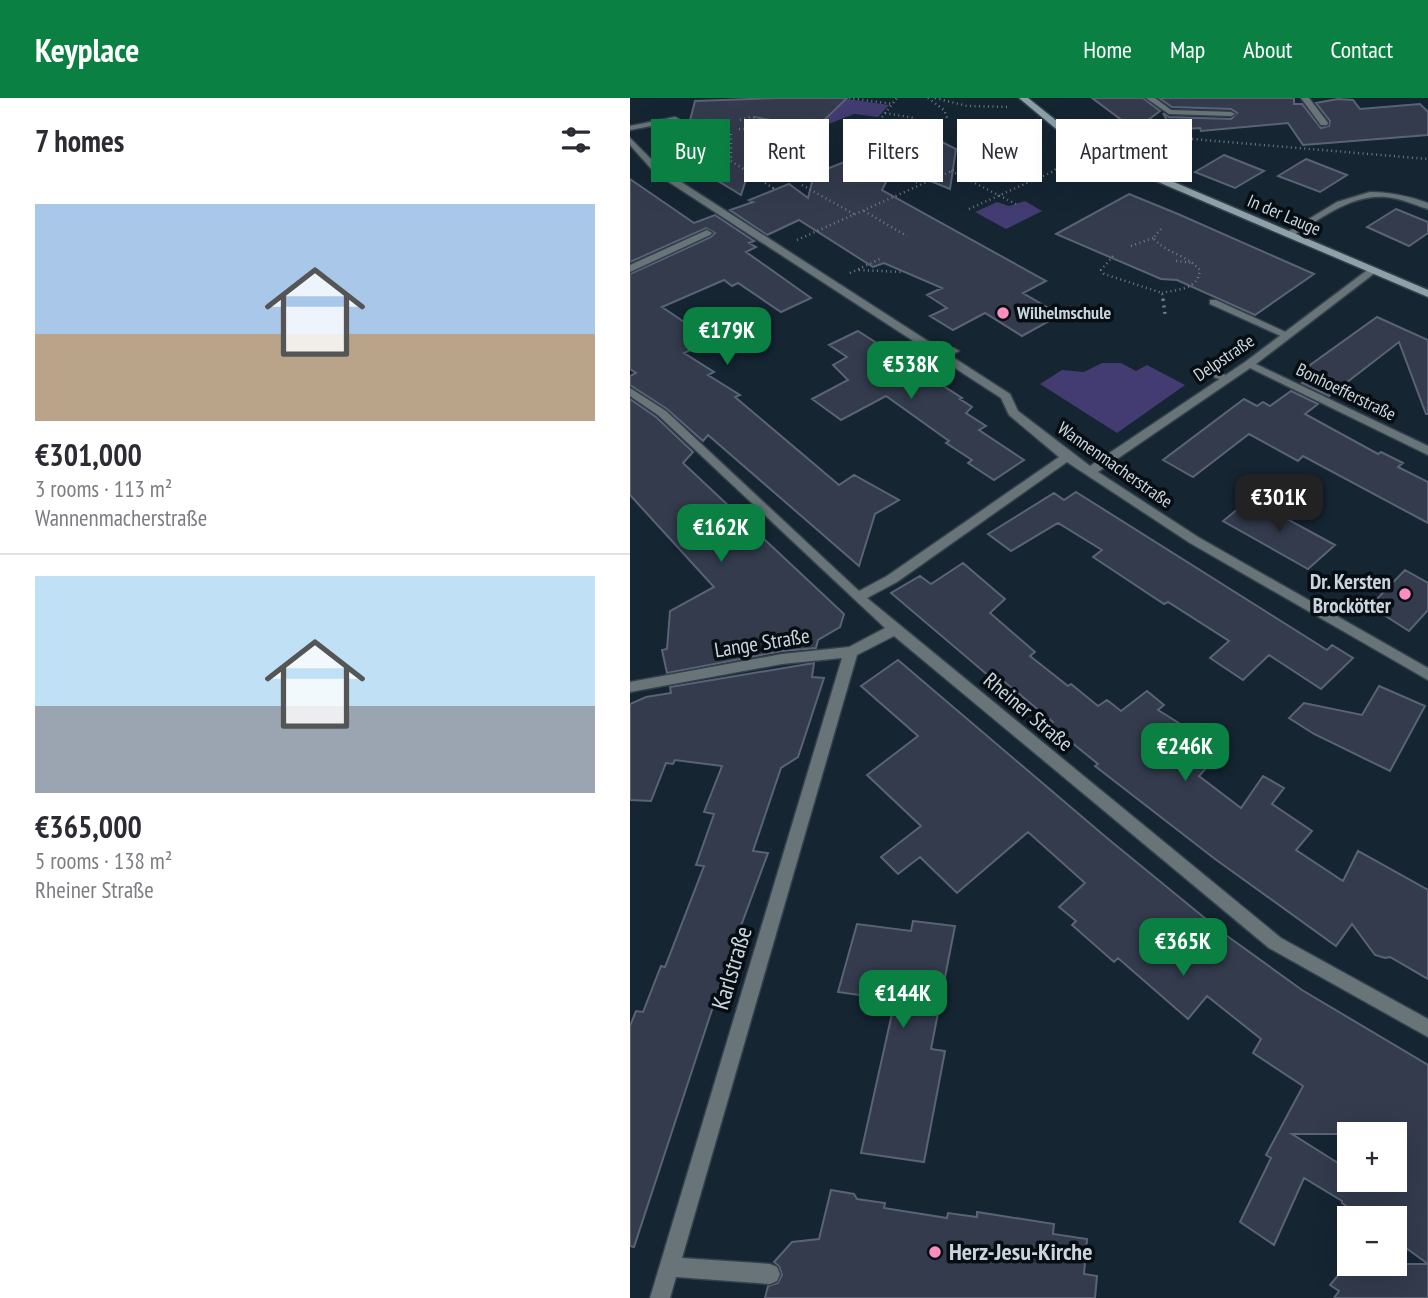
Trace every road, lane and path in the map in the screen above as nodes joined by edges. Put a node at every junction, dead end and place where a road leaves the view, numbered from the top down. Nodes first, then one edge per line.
1 (849, 98) edge
2 (897, 98) edge
3 (928, 98) edge
4 (935, 98) edge
5 (1150, 98) edge
6 (1305, 98) edge
7 (1025, 100) edge
8 (893, 104) junction
9 (885, 113) junction
10 (1231, 114) dead end
11 (750, 117) dead end
12 (882, 117) dead end
13 (915, 118) dead end
14 (740, 120) dead end
15 (948, 120) dead end
16 (1324, 123) dead end
17 (651, 124) edge
18 (630, 128) edge
19 (739, 129) dead end
20 (744, 129) edge
21 (1045, 133) dead end
22 (732, 134) dead end
23 (1042, 134) edge
24 (1192, 138) edge
25 (630, 140) edge
26 (1428, 159) edge
27 (957, 168) edge
28 (744, 171) edge
29 (951, 171) junction
30 (761, 182) edge
31 (767, 182) edge
32 (914, 182) edge
33 (1030, 182) edge
34 (802, 185) dead end
35 (920, 185) junction
36 (998, 196) junction
37 (1016, 204) dead end
38 (1428, 206) edge
39 (969, 209) dead end
40 (863, 210) junction
41 (855, 214) junction
42 (815, 226) dead end
43 (820, 229) junction
44 (1161, 229) dead end
45 (707, 233) dead end
46 (1289, 234) junction
47 (907, 236) dead end
48 (1153, 239) junction
49 (1131, 246) dead end
50 (777, 248) junction
51 (1113, 256) dead end
52 (880, 259) dead end
53 (1176, 261) dead end
54 (1195, 264) junction
55 (630, 269) edge
56 (858, 270) junction
57 (1373, 270) junction
58 (903, 272) dead end
59 (830, 282) junction
60 (1161, 293) junction
61 (1428, 294) edge
62 (1213, 302) dead end
63 (1165, 314) dead end
64 (1287, 335) junction
65 (1249, 364) junction
66 (1208, 371) dead end
67 (1224, 378) junction
68 (630, 391) edge
69 (1428, 451) edge
70 (1068, 457) junction
71 (1091, 471) junction
72 (858, 597) junction
73 (895, 629) junction
74 (851, 652) junction
75 (1428, 675) edge
76 (630, 687) edge
77 (1428, 1028) edge
78 (669, 1267) junction
79 (770, 1274) dead end
80 (660, 1298) edge

1 - 8 path
2 - 8 path
3 - 15 path
4 - 7 path
5 - 10 street
6 - 16 street
7 - 46 street, In der Lauge
8 - 9 path
9 - 12 path
9 - 13 path
11 - 14 path
17 - 18 street
19 - 20 path
21 - 23 path
22 - 28 path
24 - 26 path
25 - 50 street, Wannenmacherstraße
27 - 29 path
29 - 35 path
29 - 36 path
30 - 31 path
32 - 35 path
33 - 36 path
34 - 41 path
35 - 40 path
36 - 37 path
36 - 39 path
38 - 46 street
40 - 41 path
40 - 47 path
41 - 43 path
42 - 43 path
43 - 50 path
44 - 48 path
45 - 55 street
46 - 57 street, In der Lauge
48 - 49 path
48 - 54 path
50 - 59 street, Wannenmacherstraße
51 - 60 path
52 - 56 path
53 - 54 path
54 - 60 path
56 - 58 path
56 - 59 path
57 - 61 street, In der Lauge
57 - 64 street, Delpstraße
59 - 70 street, Wannenmacherstraße
60 - 63 path
62 - 64 street
64 - 65 street, Delpstraße
65 - 67 street, Delpstraße
65 - 69 street, Bonhoefferstraße
66 - 67 street
67 - 71 street, Delpstraße
68 - 72 street, Rheiner Straße
70 - 71 street, Wannenmacherstraße
70 - 72 street
71 - 75 street, Wannenmacherstraße
72 - 73 street, Rheiner Straße
73 - 74 street, Lange Straße
73 - 77 street, Rheiner Straße
74 - 76 street, Lange Straße
74 - 78 street, Karlstraße
78 - 79 street
78 - 80 street, Karlstraße

